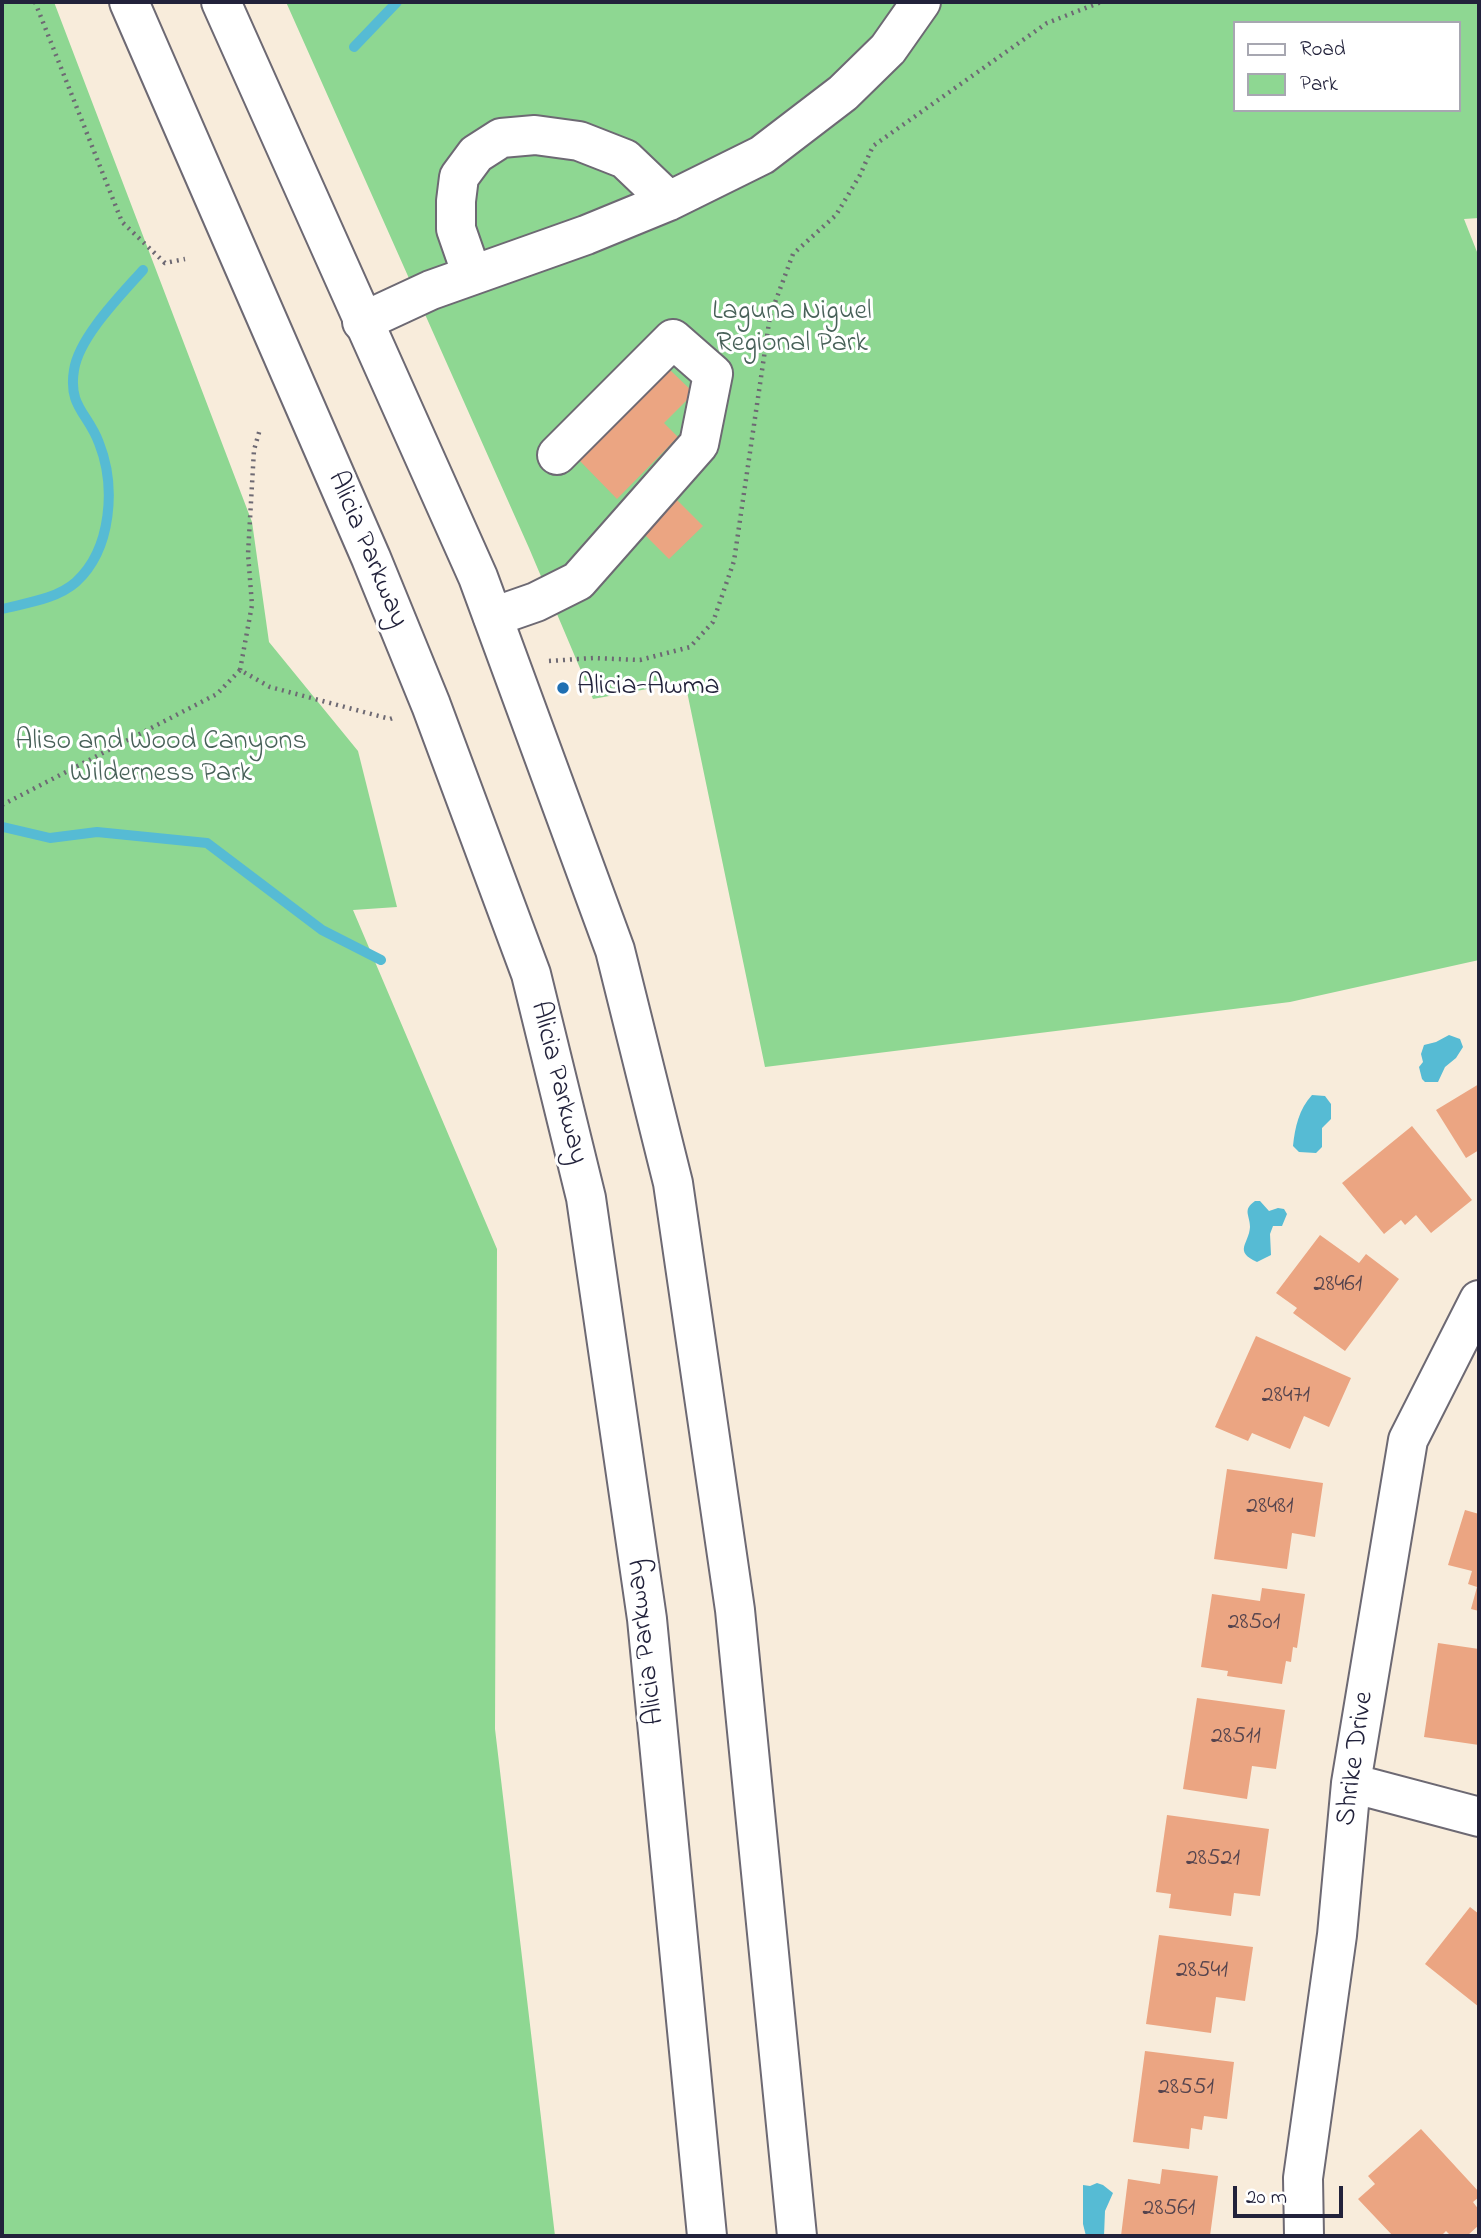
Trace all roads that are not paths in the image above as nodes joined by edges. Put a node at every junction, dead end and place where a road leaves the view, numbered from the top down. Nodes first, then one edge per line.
1 (129, 2) edge
2 (220, 2) edge
3 (921, 2) edge
4 (669, 201) junction
5 (472, 275) junction
6 (362, 322) junction
7 (557, 455) dead end
8 (493, 617) junction
9 (1479, 1300) edge
10 (1351, 1783) junction
11 (1479, 1817) edge
12 (707, 2236) edge
13 (797, 2236) edge
14 (1304, 2236) edge

1 - 12 main road, Alicia Parkway
2 - 6 main road
3 - 4 main road
4 - 5 main road
4 - 5 main road
5 - 6 main road
6 - 8 main road
7 - 8 main road
8 - 13 main road
9 - 10 main road, Shrike Drive
10 - 11 main road
10 - 14 main road, Shrike Drive

